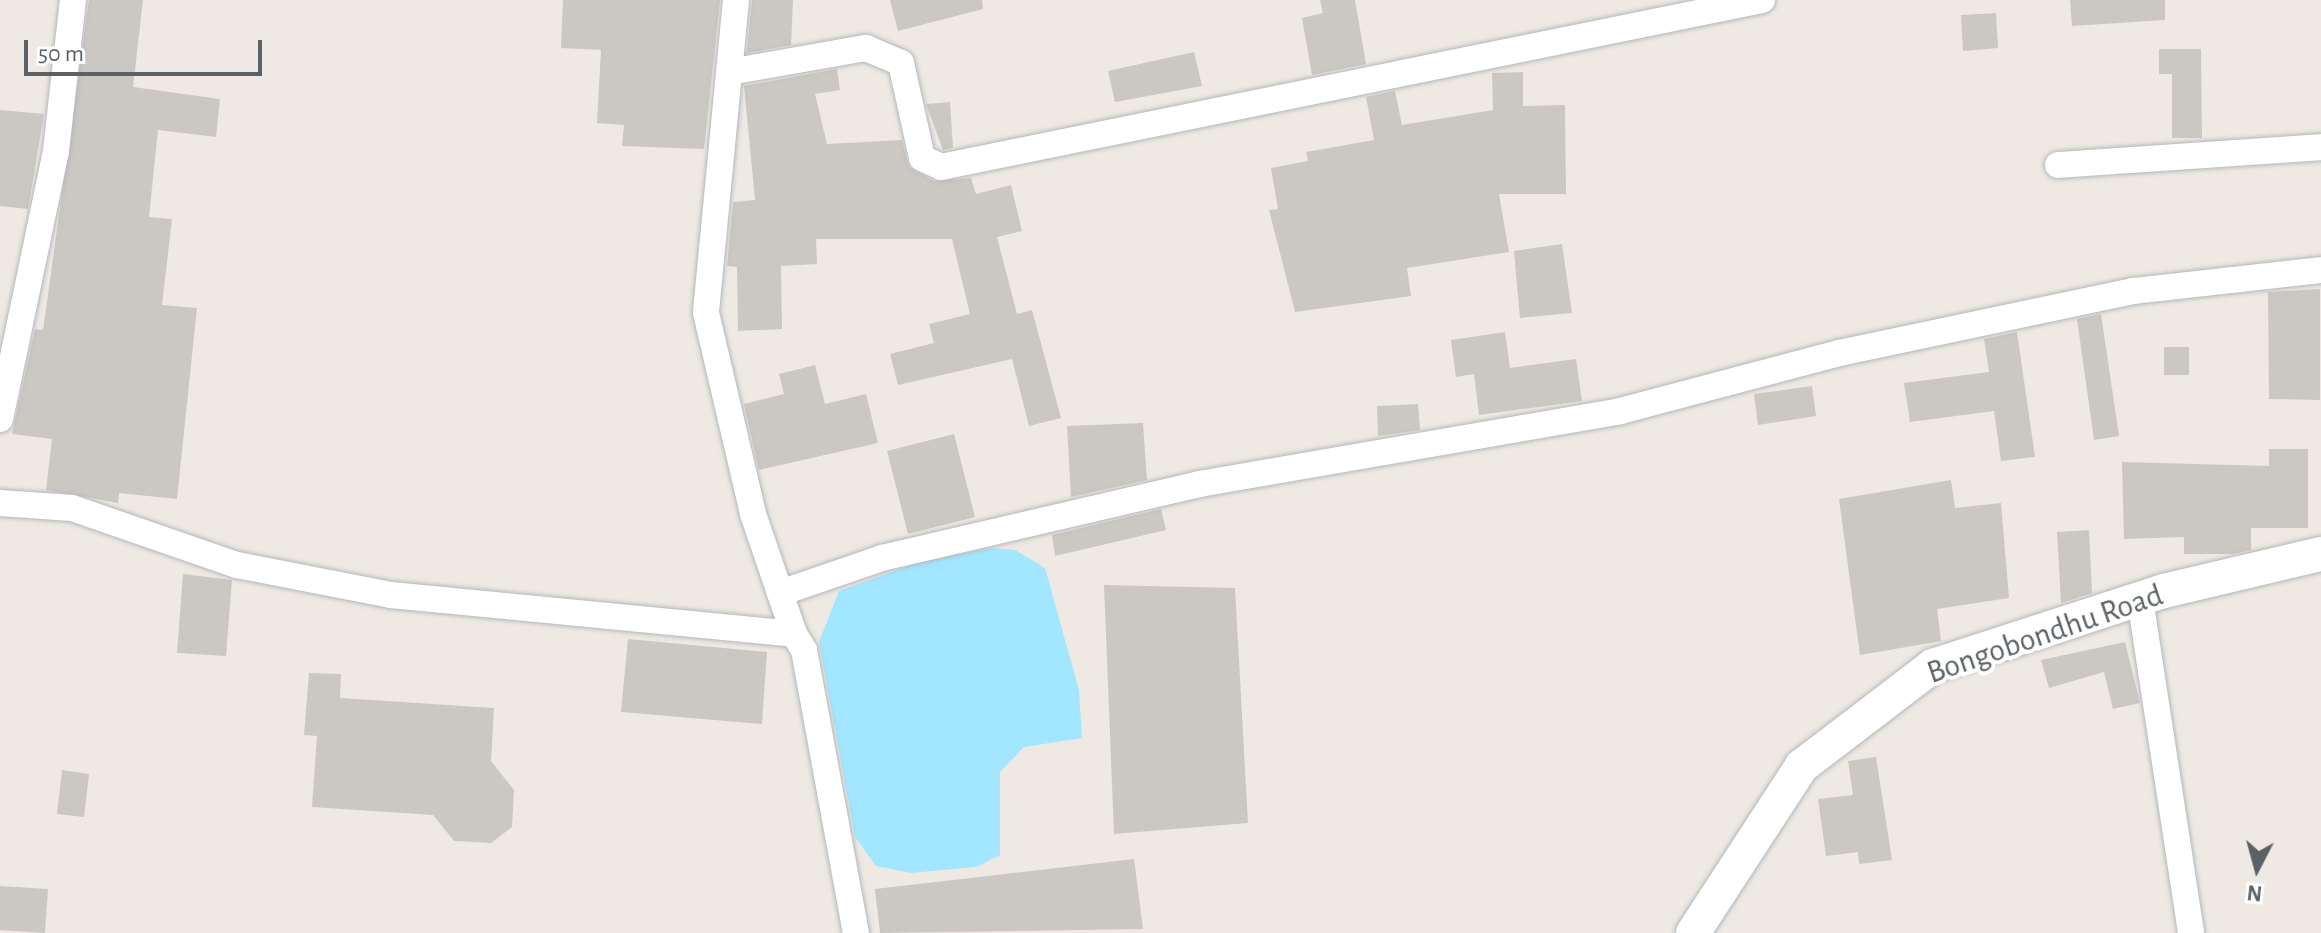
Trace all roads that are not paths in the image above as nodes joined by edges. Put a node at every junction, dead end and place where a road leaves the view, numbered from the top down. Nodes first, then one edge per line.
1 (73, 0) edge
2 (736, 0) edge
3 (1762, 0) edge
4 (735, 71) junction
5 (2321, 147) edge
6 (2058, 165) dead end
7 (2321, 270) edge
8 (0, 419) edge
9 (0, 503) edge
10 (2321, 554) edge
11 (780, 593) junction
12 (2140, 599) junction
13 (794, 634) junction
14 (856, 933) edge
15 (1693, 933) edge
16 (2191, 933) edge

1 - 8 street
2 - 4 street
3 - 4 street
4 - 11 street
5 - 6 street
7 - 11 street
9 - 13 street
10 - 12 street, Bongobondhu Road
11 - 13 street
12 - 15 street, Bongobondhu Road
12 - 16 street
13 - 14 street

